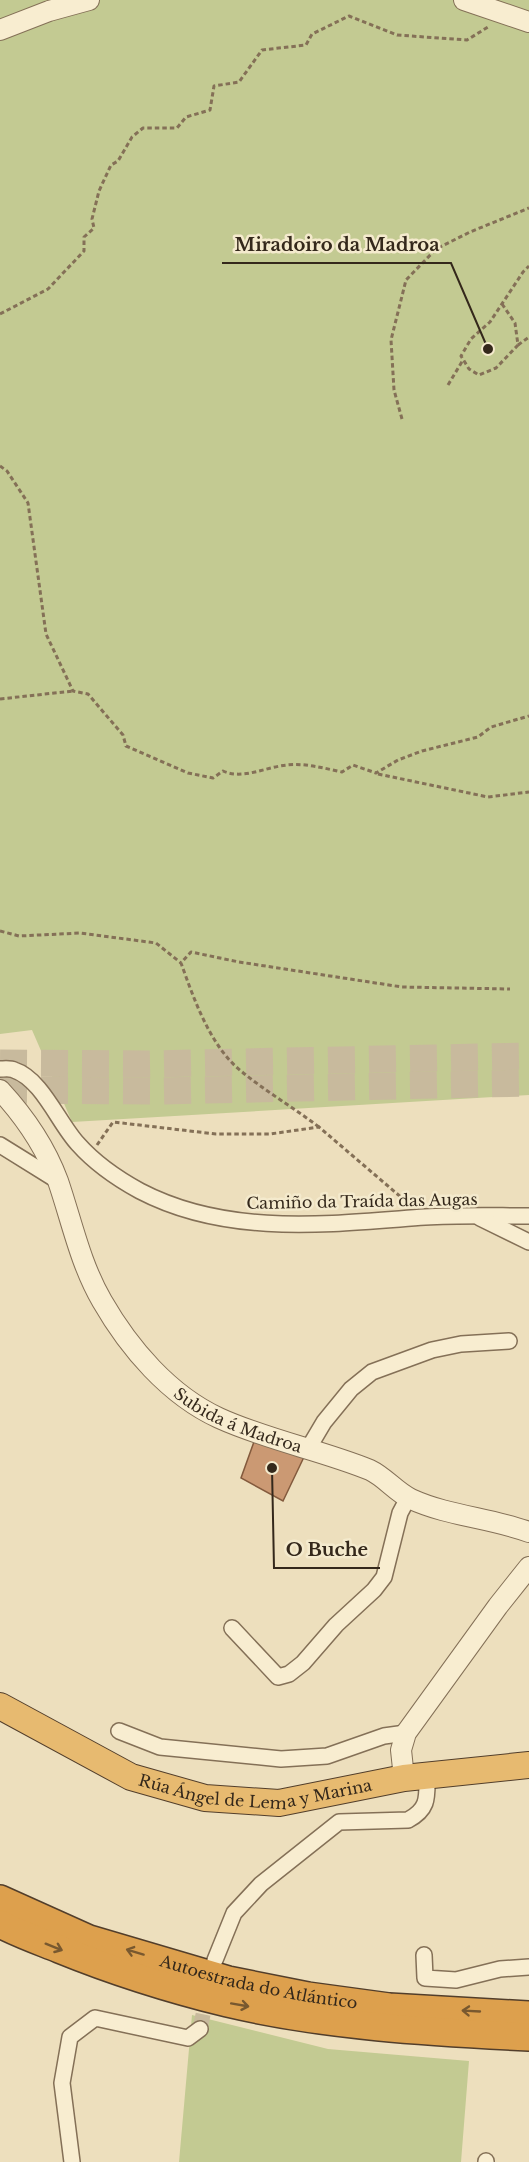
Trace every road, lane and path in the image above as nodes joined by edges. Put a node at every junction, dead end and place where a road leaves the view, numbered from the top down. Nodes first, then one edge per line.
1 (89, 0) edge
2 (464, 0) edge
3 (529, 22) edge
4 (492, 25) dead end
5 (0, 30) edge
6 (529, 208) edge
7 (529, 266) edge
8 (502, 304) junction
9 (0, 314) edge
10 (529, 337) edge
11 (518, 345) junction
12 (463, 360) junction
13 (448, 386) dead end
14 (402, 419) dead end
15 (0, 466) edge
16 (73, 691) junction
17 (0, 699) edge
18 (529, 716) edge
19 (376, 773) junction
20 (529, 792) edge
21 (0, 931) edge
22 (182, 963) junction
23 (510, 989) dead end
24 (0, 1069) edge
25 (0, 1090) edge
26 (320, 1127) junction
27 (0, 1145) edge
28 (90, 1156) junction
29 (58, 1180) junction
30 (475, 1215) junction
31 (529, 1216) edge
32 (424, 1217) junction
33 (529, 1242) edge
34 (509, 1341) dead end
35 (308, 1449) junction
36 (408, 1498) junction
37 (529, 1532) edge
38 (529, 1567) edge
39 (232, 1628) dead end
40 (0, 1706) edge
41 (118, 1731) dead end
42 (406, 1733) junction
43 (529, 1765) edge
44 (416, 1777) junction
45 (0, 1899) edge
46 (0, 1924) edge
47 (424, 1954) dead end
48 (215, 1960) dead end
49 (529, 1967) edge
50 (529, 2015) edge
51 (200, 2029) dead end
52 (529, 2037) edge
53 (72, 2162) edge

1 - 5 street
2 - 3 street
4 - 9 path
6 - 14 path
7 - 8 path
8 - 11 path
8 - 12 path
10 - 11 path
11 - 12 path
12 - 13 path
15 - 16 path
16 - 17 path
16 - 19 path
18 - 19 path
19 - 20 path
21 - 22 path
22 - 23 path
22 - 26 path
24 - 28 street, Camiño da Traída das Augas
25 - 29 street, Subida á Madroa
26 - 28 path
26 - 32 path
27 - 29 street
28 - 32 street, Camiño da Traída das Augas
29 - 35 street, Subida á Madroa
30 - 31 street, Camiño da Traída das Augas
30 - 32 street, Camiño da Traída das Augas
30 - 33 street
34 - 35 street
35 - 36 street, Subida á Madroa
36 - 37 street, Subida á Madroa
36 - 39 street
38 - 42 street
40 - 44 highway, Rúa Ángel de Lema y Marina
41 - 42 street, Rúa Ángel de Lema y Marina
42 - 44 street
43 - 44 highway, Rúa Ángel de Lema y Marina
44 - 48 street
50 -> 45 highway, Autoestrada do Atlántico
46 -> 52 highway, Autoestrada do Atlántico
47 - 49 street
51 - 53 street

